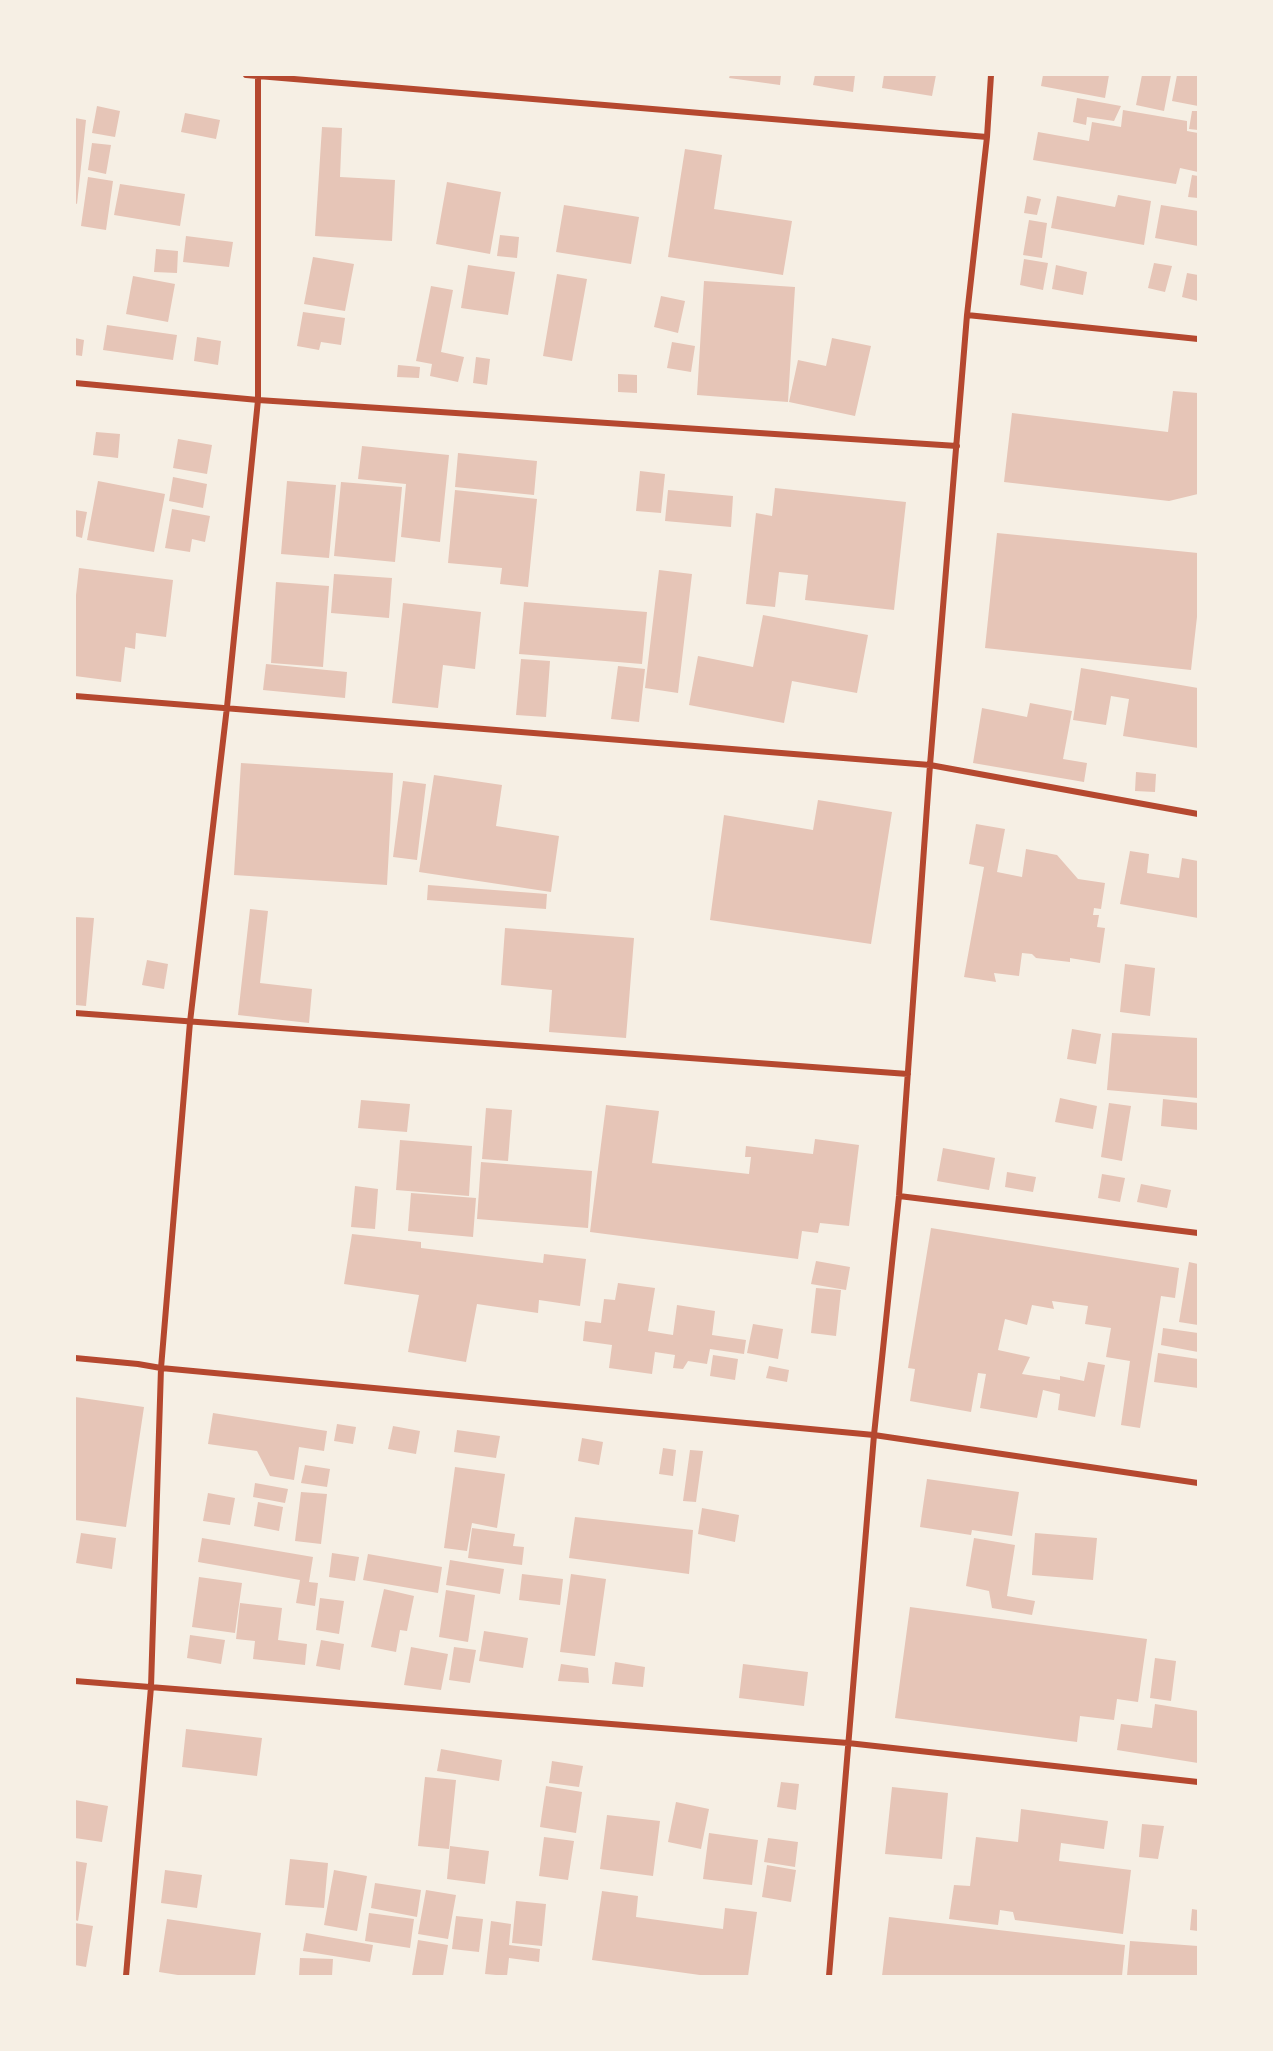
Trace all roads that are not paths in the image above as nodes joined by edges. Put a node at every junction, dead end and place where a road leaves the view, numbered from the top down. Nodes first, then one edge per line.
1 (246, 75) edge
2 (258, 75) edge
3 (991, 75) edge
4 (987, 137) junction
5 (968, 315) junction
6 (1198, 339) edge
7 (75, 383) edge
8 (258, 399) junction
9 (957, 447) junction
10 (75, 696) edge
11 (227, 707) junction
12 (930, 765) junction
13 (1198, 814) edge
14 (75, 1013) edge
15 (190, 1022) junction
16 (908, 1074) junction
17 (899, 1196) junction
18 (1198, 1233) edge
19 (75, 1358) edge
20 (161, 1368) junction
21 (874, 1436) junction
22 (1198, 1483) edge
23 (75, 1681) edge
24 (151, 1687) junction
25 (848, 1743) junction
26 (1198, 1782) edge
27 (126, 1976) edge
28 (829, 1976) edge

1 - 2 street
2 - 4 street
2 - 8 street
3 - 4 street
4 - 5 street
5 - 6 street
5 - 9 street
7 - 8 street
8 - 9 street
8 - 11 street
9 - 12 street
10 - 11 street
11 - 12 street
11 - 15 street
12 - 13 street
12 - 16 street
14 - 15 street
15 - 16 street
15 - 20 street
16 - 17 street
17 - 18 street
17 - 21 street
19 - 20 street
20 - 21 street
20 - 24 street
21 - 22 street
21 - 25 street
23 - 24 street
24 - 25 street
24 - 27 street
25 - 26 street
25 - 28 street

